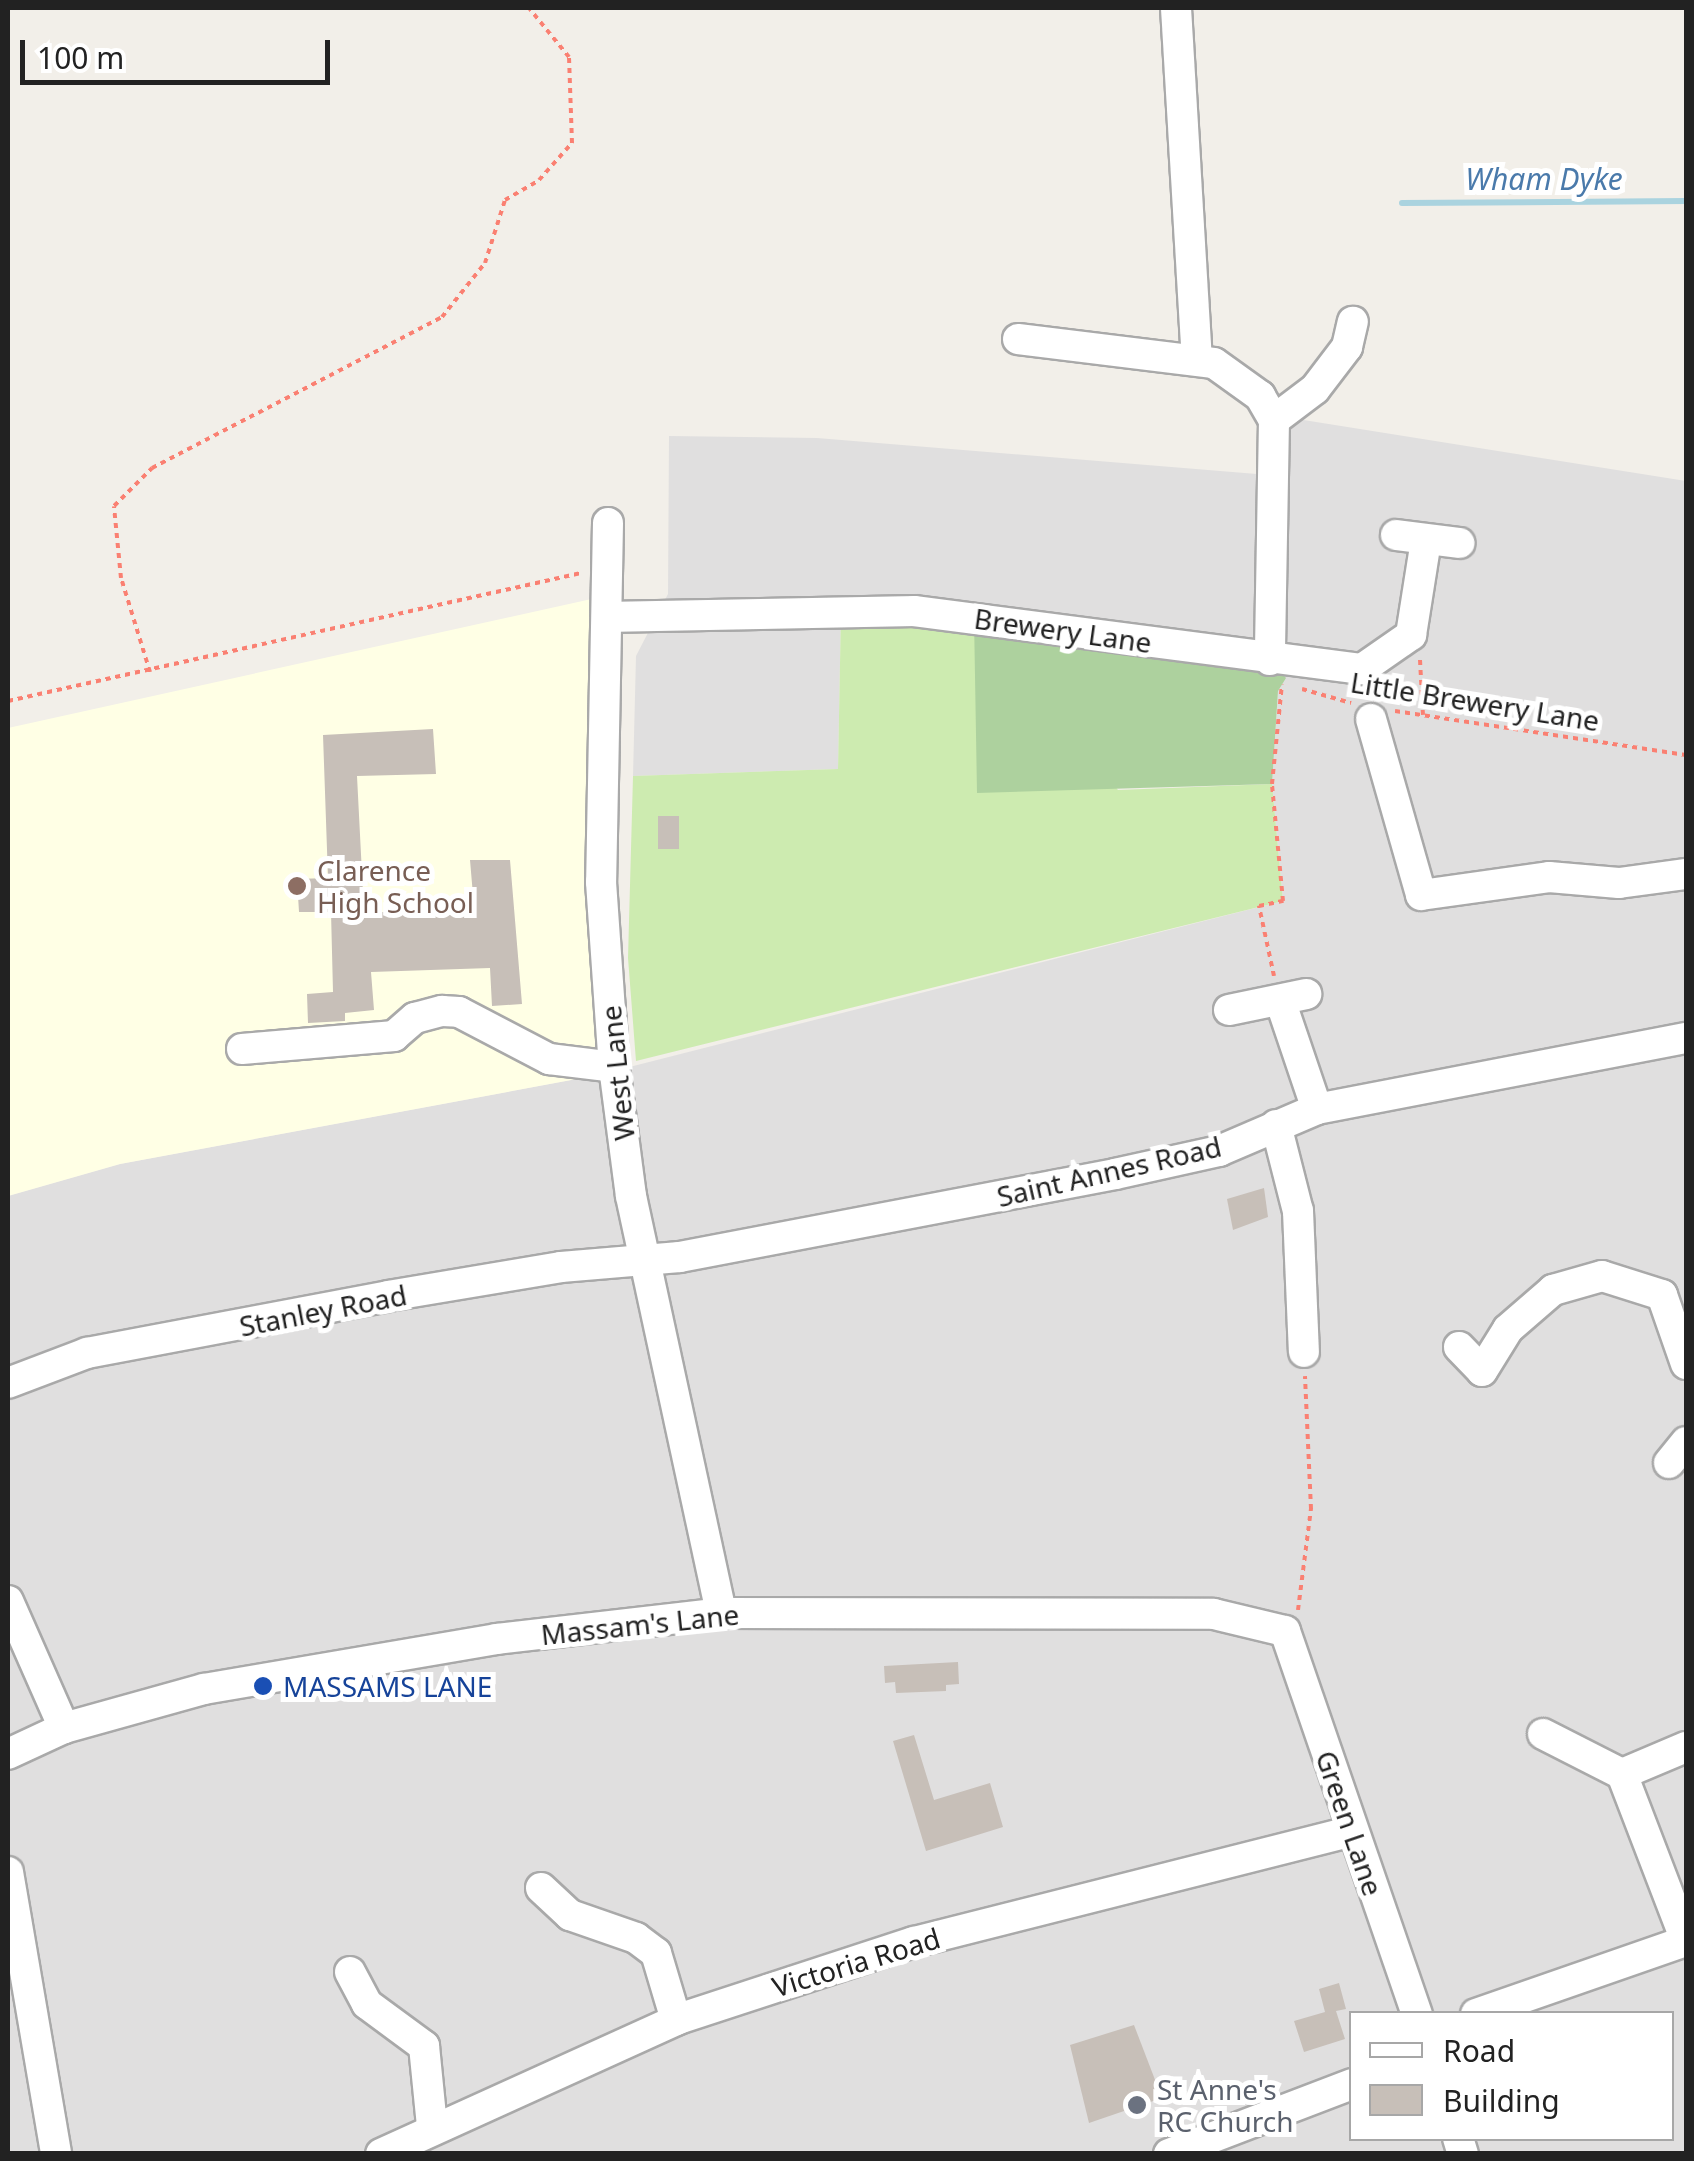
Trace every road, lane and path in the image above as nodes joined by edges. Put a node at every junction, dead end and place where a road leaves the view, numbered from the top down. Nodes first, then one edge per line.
1 (529, 8) edge
2 (1176, 8) edge
3 (1353, 322) dead end
4 (1018, 339) dead end
5 (1197, 359) junction
6 (1274, 420) junction
7 (608, 523) dead end
8 (1459, 543) dead end
9 (605, 571) junction
10 (607, 617) junction
11 (1411, 636) junction
12 (1278, 669) junction
13 (150, 672) junction
14 (8, 702) edge
15 (1373, 712) junction
16 (1423, 715) junction
17 (1686, 756) edge
18 (1686, 874) edge
19 (1293, 997) junction
20 (1228, 1010) dead end
21 (1686, 1038) edge
22 (242, 1049) dead end
23 (614, 1066) junction
24 (1317, 1109) junction
25 (1276, 1124) junction
26 (644, 1258) junction
27 (1674, 1290) edge
28 (1459, 1346) dead end
29 (1304, 1352) joint
30 (1686, 1364) edge
31 (8, 1383) edge
32 (8, 1600) edge
33 (721, 1613) junction
34 (1286, 1631) junction
35 (64, 1728) junction
36 (1543, 1734) dead end
37 (1686, 1746) edge
38 (8, 1754) edge
39 (1622, 1774) junction
40 (1352, 1830) junction
41 (8, 1872) edge
42 (541, 1888) dead end
43 (1686, 1941) edge
44 (350, 1972) dead end
45 (18, 1996) edge
46 (1416, 2011) edge
47 (1485, 2011) edge
48 (676, 2020) junction
49 (1349, 2085) edge
50 (432, 2126) junction
51 (56, 2154) edge
52 (381, 2154) edge
53 (1169, 2154) edge

1 - 13 path
2 - 5 street
3 - 6 street
4 - 5 street
5 - 6 street
6 - 12 street
7 - 9 street, West Lane
8 - 11 street
9 - 10 street, West Lane
9 - 13 path
10 - 12 street, Brewery Lane
10 - 23 street, West Lane
11 - 12 street, Brewery Lane
11 - 16 path
12 - 15 path, Little Brewery Lane
12 - 19 path
13 - 14 path
15 - 16 path, Little Brewery Lane
15 - 18 street
16 - 17 path, Little Brewery Lane
19 - 20 street
19 - 24 street
21 - 24 street, Saint Annes Road
22 - 23 street
23 - 26 street, West Lane
24 - 25 street, Saint Annes Road
25 - 26 street, Saint Annes Road
25 - 29 street
26 - 31 street, Stanley Road
26 - 33 street, West Lane
27 - 28 street
27 - 30 street
29 - 34 path
32 - 35 street
33 - 34 street, Massam's Lane
33 - 35 street, Massam's Lane
34 - 40 street, Green Lane
35 - 38 street, Massam's Lane
36 - 39 street
37 - 39 street
39 - 43 street
40 - 46 street, Green Lane
40 - 48 street, Victoria Road
41 - 45 street
42 - 48 street
43 - 47 street
44 - 50 street
45 - 51 street
48 - 50 street, Victoria Road
49 - 53 street
50 - 52 street, Victoria Road

